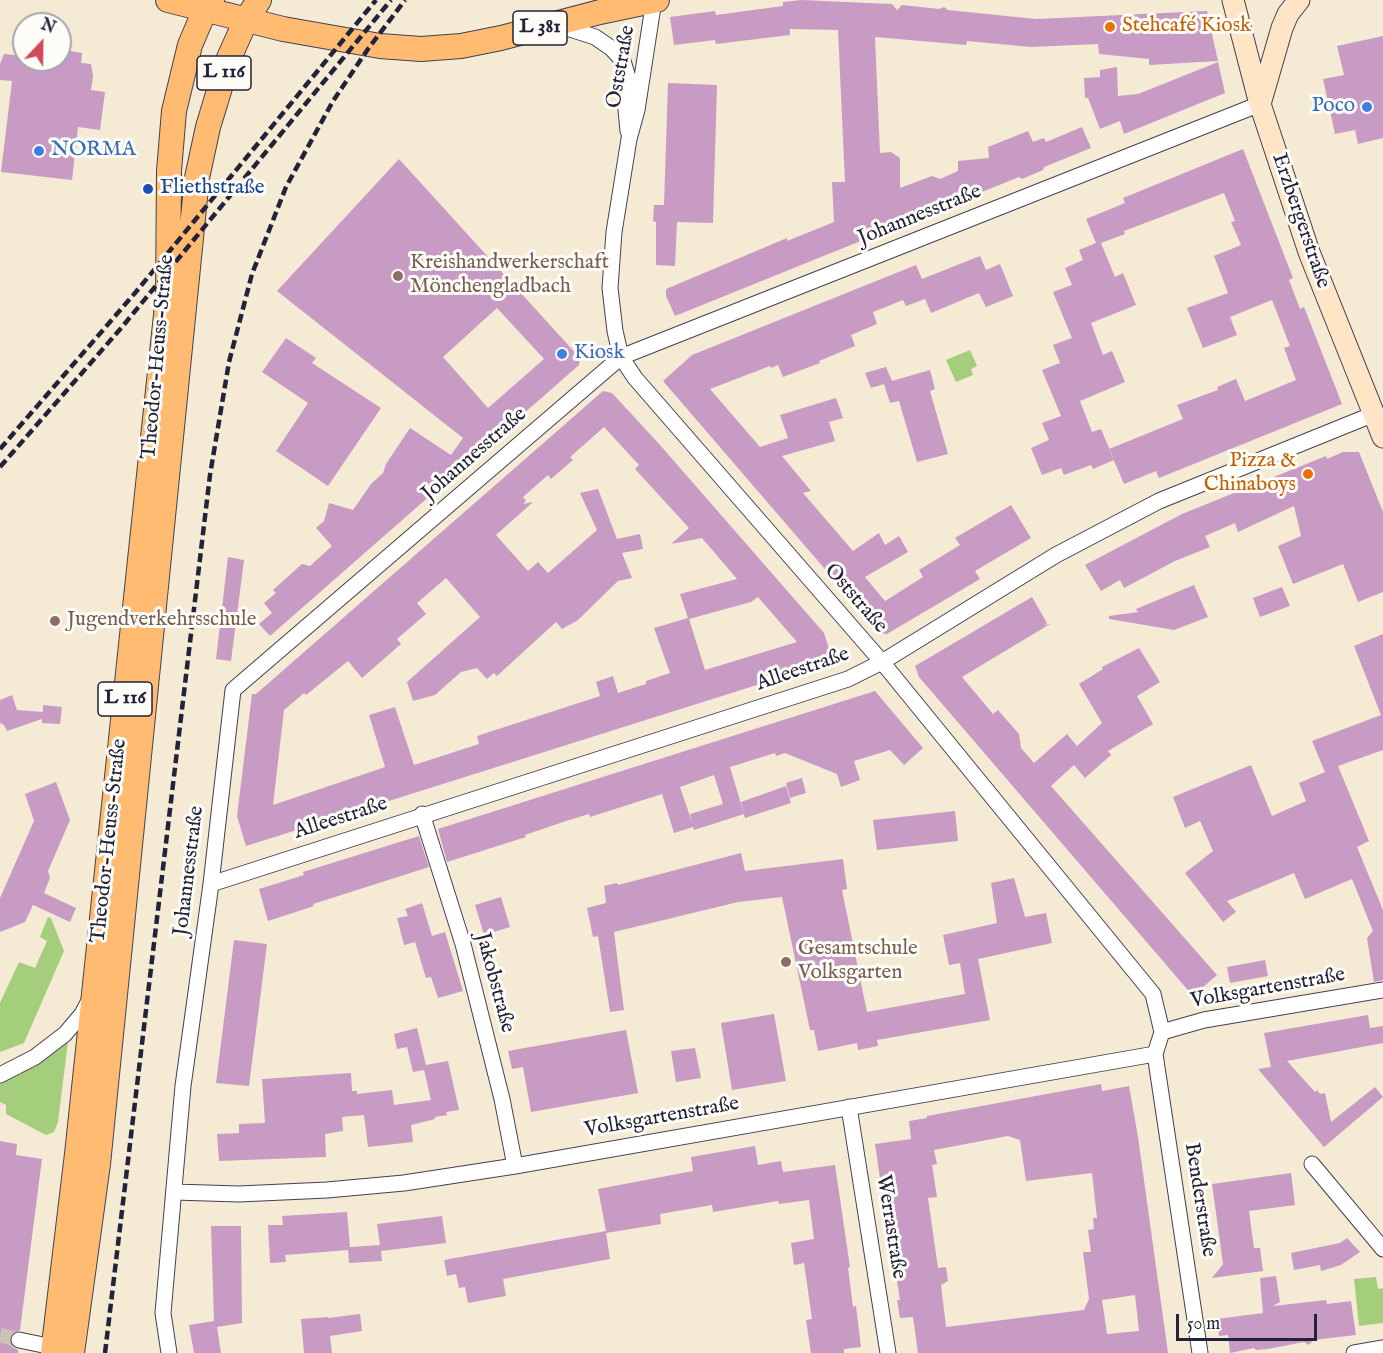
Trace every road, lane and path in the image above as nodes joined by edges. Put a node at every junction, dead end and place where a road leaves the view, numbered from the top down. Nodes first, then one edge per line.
1 (168, 0) edge
2 (656, 0) edge
3 (1233, 0) edge
4 (1299, 0) edge
5 (213, 3) edge
6 (252, 10) edge
7 (540, 28) junction
8 (1260, 104) junction
9 (629, 139) junction
10 (621, 357) junction
11 (1374, 414) junction
12 (1383, 437) edge
13 (882, 663) junction
14 (422, 814) junction
15 (210, 884) junction
16 (1383, 990) edge
17 (93, 994) junction
18 (1162, 1032) junction
19 (1155, 1054) junction
20 (0, 1075) edge
21 (849, 1107) junction
22 (1312, 1164) dead end
23 (515, 1166) junction
24 (174, 1192) junction
25 (1383, 1249) edge
26 (19, 1340) tunnel mouth
27 (1383, 1348) edge
28 (59, 1351) edge
29 (169, 1353) edge
30 (888, 1353) edge
31 (1200, 1353) edge
32 (1354, 1353) edge

1 - 5 main road, L 381
2 - 7 main road, L 381
2 - 9 street, Oststraße
3 - 8 main road, Erzbergerstraße
4 - 8 main road
5 - 6 main road, L 381
5 - 17 main road, Theodor-Heuss-Straße / L 116
6 - 7 main road, L 381
6 - 28 main road, Theodor-Heuss-Straße / L 116
7 - 9 street, Oststraße
8 - 10 street, Johannesstraße
8 - 11 main road, Erzbergerstraße
9 - 10 street, Oststraße
10 - 13 street, Oststraße
10 - 15 street, Johannesstraße
11 - 12 main road, Erzbergerstraße
11 - 13 street, Alleestraße
13 - 14 street, Alleestraße
13 - 18 street, Oststraße
14 - 15 street, Alleestraße
14 - 23 street, Jakobstraße
15 - 24 street, Johannesstraße
16 - 18 street, Volksgartenstraße
17 - 20 street
17 - 28 main road, Theodor-Heuss-Straße / L 116
18 - 19 street
19 - 21 street, Volksgartenstraße
19 - 31 street, Benderstraße
21 - 23 street, Volksgartenstraße
21 - 30 street, Werrastraße
22 - 25 street
23 - 24 street, Volksgartenstraße
24 - 29 street, Johannesstraße
26 - 28 street
27 - 32 street

